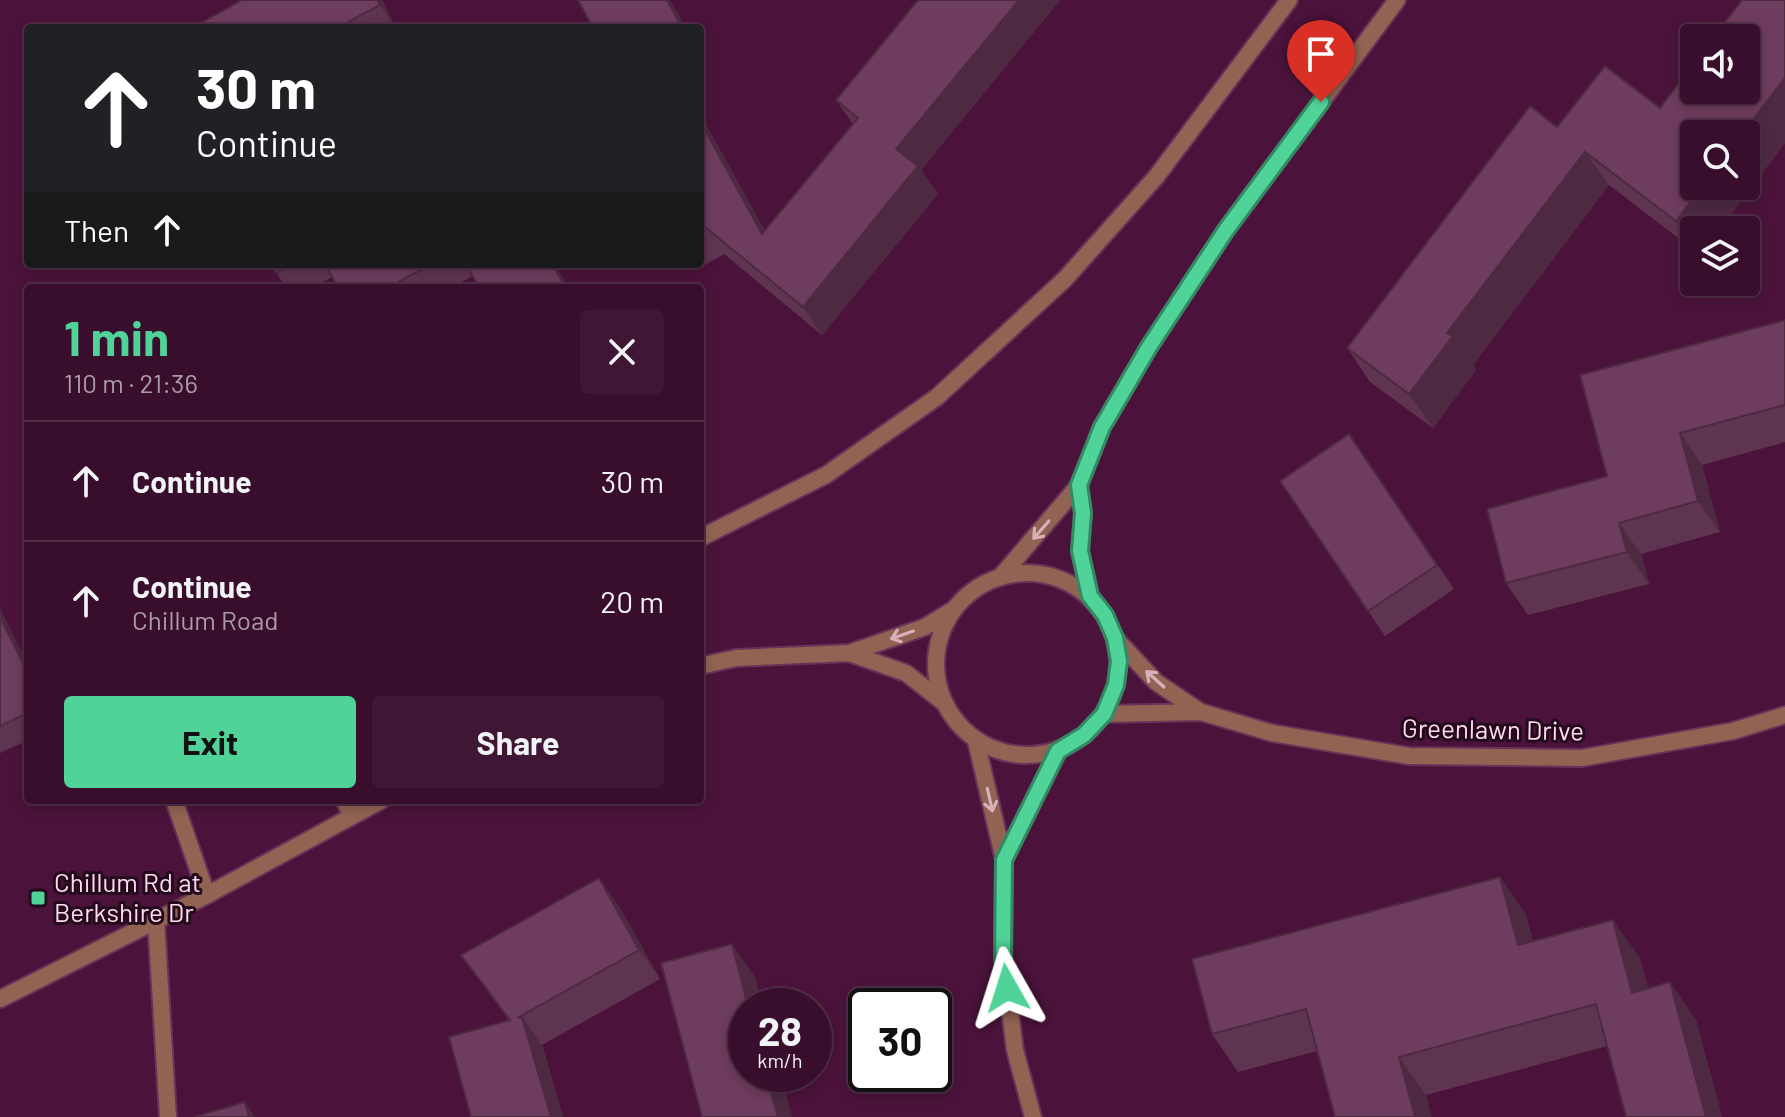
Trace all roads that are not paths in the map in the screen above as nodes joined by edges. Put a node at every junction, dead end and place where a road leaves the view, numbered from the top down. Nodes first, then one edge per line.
1 (1289, 0) edge
2 (1397, 0) edge
3 (1079, 485) junction
4 (704, 536) edge
5 (1002, 575) junction
6 (1090, 596) junction
7 (951, 611) junction
8 (1115, 638) junction
9 (849, 653) junction
10 (704, 665) edge
11 (943, 702) junction
12 (1201, 712) junction
13 (1104, 714) junction
14 (1785, 715) edge
15 (976, 741) junction
16 (1058, 751) junction
17 (175, 804) edge
18 (346, 804) edge
19 (374, 804) edge
20 (352, 816) junction
21 (1004, 860) junction
22 (207, 895) junction
23 (156, 920) junction
24 (0, 999) edge
25 (168, 1117) edge
26 (1033, 1117) edge

1 - 4 street
2 - 3 street
3 -> 5 street
3 - 6 street
5 - 6 street
5 - 7 street
6 - 8 street
7 -> 9 street
7 - 11 street
12 -> 8 street, Greenlawn Drive
8 - 13 street
9 - 10 street
9 - 11 street
11 - 15 street
12 - 13 street, Greenlawn Drive
12 - 14 street, Greenlawn Drive
13 - 16 street
15 - 16 street
15 -> 21 street
16 - 21 street
17 - 22 street
18 - 20 street
19 - 20 street
20 - 22 street
21 - 26 street
22 - 23 street
23 - 24 street
23 - 25 street

